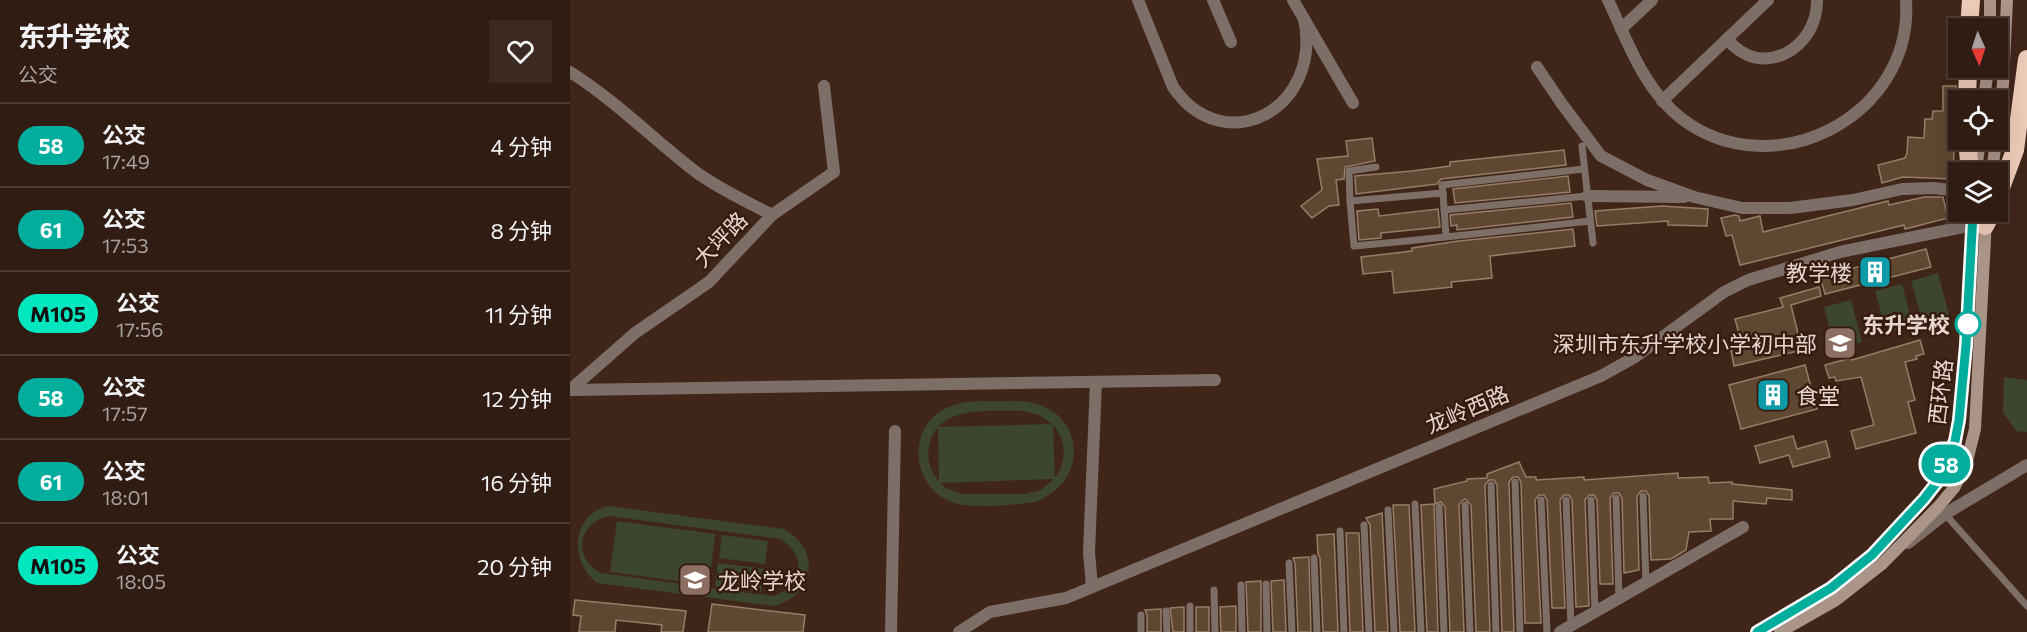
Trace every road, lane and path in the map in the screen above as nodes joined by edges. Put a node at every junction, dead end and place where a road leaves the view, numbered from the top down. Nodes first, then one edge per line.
1 (1137, 0) edge
2 (1213, 0) edge
3 (1293, 0) edge
4 (1608, 0) edge
5 (1652, 0) edge
6 (1768, 0) edge
7 (1817, 0) edge
8 (1906, 0) edge
9 (1971, 0) edge
10 (1990, 0) edge
11 (2007, 0) edge
12 (1970, 18) edge
13 (1990, 18) edge
14 (1304, 19) junction
15 (1622, 29) junction
16 (1727, 39) junction
17 (1231, 42) dead end
18 (2027, 59) edge
19 (1537, 67) dead end
20 (570, 72) edge
21 (824, 86) dead end
22 (2002, 90) edge
23 (1662, 101) junction
24 (1353, 103) dead end
25 (1582, 146) dead end
26 (1376, 167) dead end
27 (1584, 169) junction
28 (2008, 169) edge
29 (1948, 190) edge
30 (1443, 193) junction
31 (1587, 196) junction
32 (1694, 197) junction
33 (1350, 201) junction
34 (1444, 210) junction
35 (772, 215) junction
36 (1590, 222) junction
37 (1971, 222) edge
38 (1984, 222) edge
39 (1984, 222) edge
40 (1446, 237) junction
41 (1593, 243) dead end
42 (1215, 380) dead end
43 (1096, 382) junction
44 (571, 390) edge
45 (895, 431) dead end
46 (2027, 465) edge
47 (1515, 482) dead end
48 (1491, 485) dead end
49 (1643, 496) dead end
50 (1616, 498) dead end
51 (1541, 500) dead end
52 (1566, 500) dead end
53 (1591, 500) dead end
54 (1415, 504) dead end
55 (1465, 505) dead end
56 (1439, 507) dead end
57 (1388, 510) dead end
58 (1945, 514) junction
59 (1364, 525) dead end
60 (1743, 527) dead end
61 (1340, 531) dead end
62 (1314, 558) dead end
63 (1289, 563) dead end
64 (1882, 564) junction
65 (1646, 583) junction
66 (1266, 584) dead end
67 (1241, 585) dead end
68 (1092, 587) junction
69 (1214, 590) dead end
70 (1619, 598) junction
71 (1190, 606) dead end
72 (2027, 606) edge
73 (1166, 611) dead end
74 (1595, 612) junction
75 (1141, 615) dead end
76 (1565, 629) edge
77 (891, 632) edge
78 (959, 632) edge
79 (1141, 632) edge
80 (1167, 632) edge
81 (1190, 632) edge
82 (1215, 632) edge
83 (1242, 632) edge
84 (1268, 632) edge
85 (1292, 632) edge
86 (1317, 632) edge
87 (1344, 632) edge
88 (1369, 632) edge
89 (1394, 632) edge
90 (1420, 632) edge
91 (1444, 632) edge
92 (1470, 632) edge
93 (1496, 632) edge
94 (1520, 632) edge
95 (1547, 632) edge
96 (1757, 632) edge
97 (1780, 632) edge

1 - 14 street
2 - 17 street
3 - 14 street
4 - 15 street
5 - 15 street
6 - 16 street
7 - 16 street
8 - 23 street
9 - 12 highway
10 - 13 main road
11 - 22 main road
14 - 24 street
15 - 23 street
16 - 23 street
18 - 28 highway
19 - 32 street
20 - 35 street
21 - 35 street, 大坪路
25 - 27 lane
26 - 33 lane
27 - 30 lane
27 - 31 lane
29 - 32 street
30 - 33 lane
30 - 34 lane
31 - 32 street
31 - 34 lane
31 - 36 lane
33 - 40 lane
34 - 40 lane
35 - 44 street, 大坪路
36 - 40 lane
36 - 41 lane
37 - 68 street, 龙岭西路
38 - 64 main road, 西环路
39 - 96 main road, 西环路
42 - 43 street
43 - 44 street
43 - 68 street
45 - 77 street
46 - 58 street
47 - 94 lane
48 - 93 lane
49 - 65 lane
50 - 70 lane
51 - 95 lane
52 - 76 lane
53 - 74 lane
54 - 90 lane
55 - 92 lane
56 - 91 lane
57 - 89 lane
58 - 64 street
58 - 72 lane
59 - 88 lane
60 - 65 street
61 - 87 lane
62 - 86 lane
63 - 85 lane
64 - 97 main road, 西环路
65 - 70 street
66 - 84 lane
67 - 83 lane
68 - 78 street, 龙岭西路
69 - 82 lane
70 - 74 street
71 - 81 lane
73 - 80 lane
74 - 76 street
75 - 79 lane

